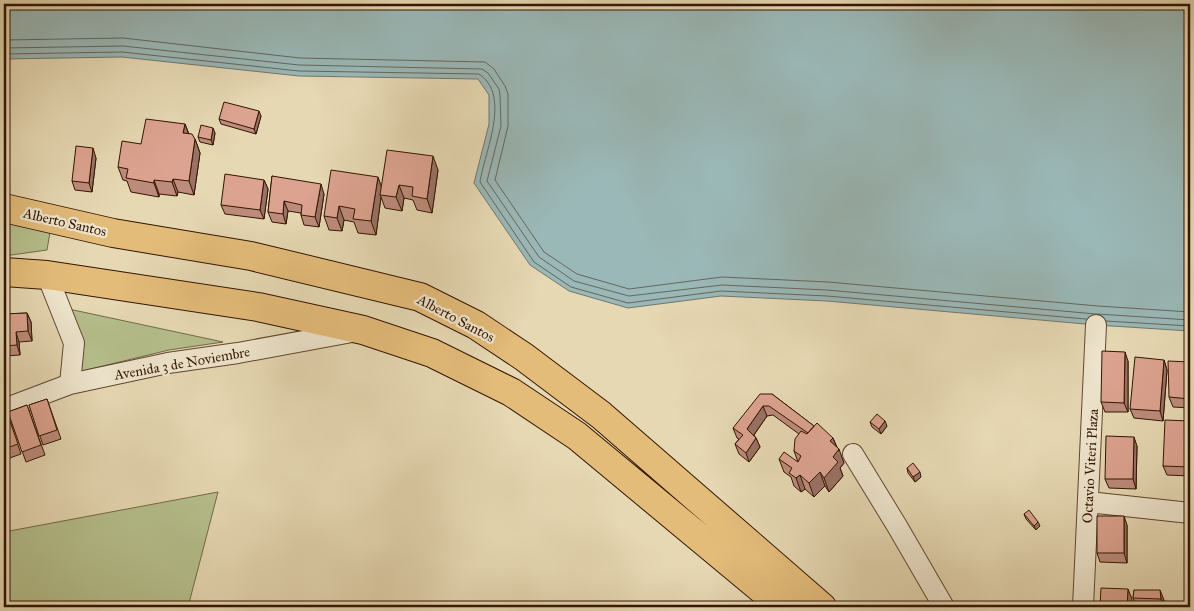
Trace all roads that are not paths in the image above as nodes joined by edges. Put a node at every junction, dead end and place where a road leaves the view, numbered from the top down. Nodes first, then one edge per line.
1 (4, 208) edge
2 (4, 272) edge
3 (47, 275) junction
4 (1096, 325) dead end
5 (363, 330) junction
6 (70, 384) junction
7 (4, 409) edge
8 (854, 454) dead end
9 (1088, 502) junction
10 (1190, 513) edge
11 (783, 607) edge
12 (822, 607) edge
13 (944, 607) edge
14 (1083, 607) edge

1 - 12 highway, Alberto Santos
2 - 3 highway
3 - 5 highway
3 - 6 street
4 - 9 street, Octavio Viteri Plaza
5 - 6 street, Avenida 3 de Noviembre
5 - 11 highway
6 - 7 street, Avenida 3 de Noviembre
8 - 13 street
9 - 10 street
9 - 14 street, Octavio Viteri Plaza

